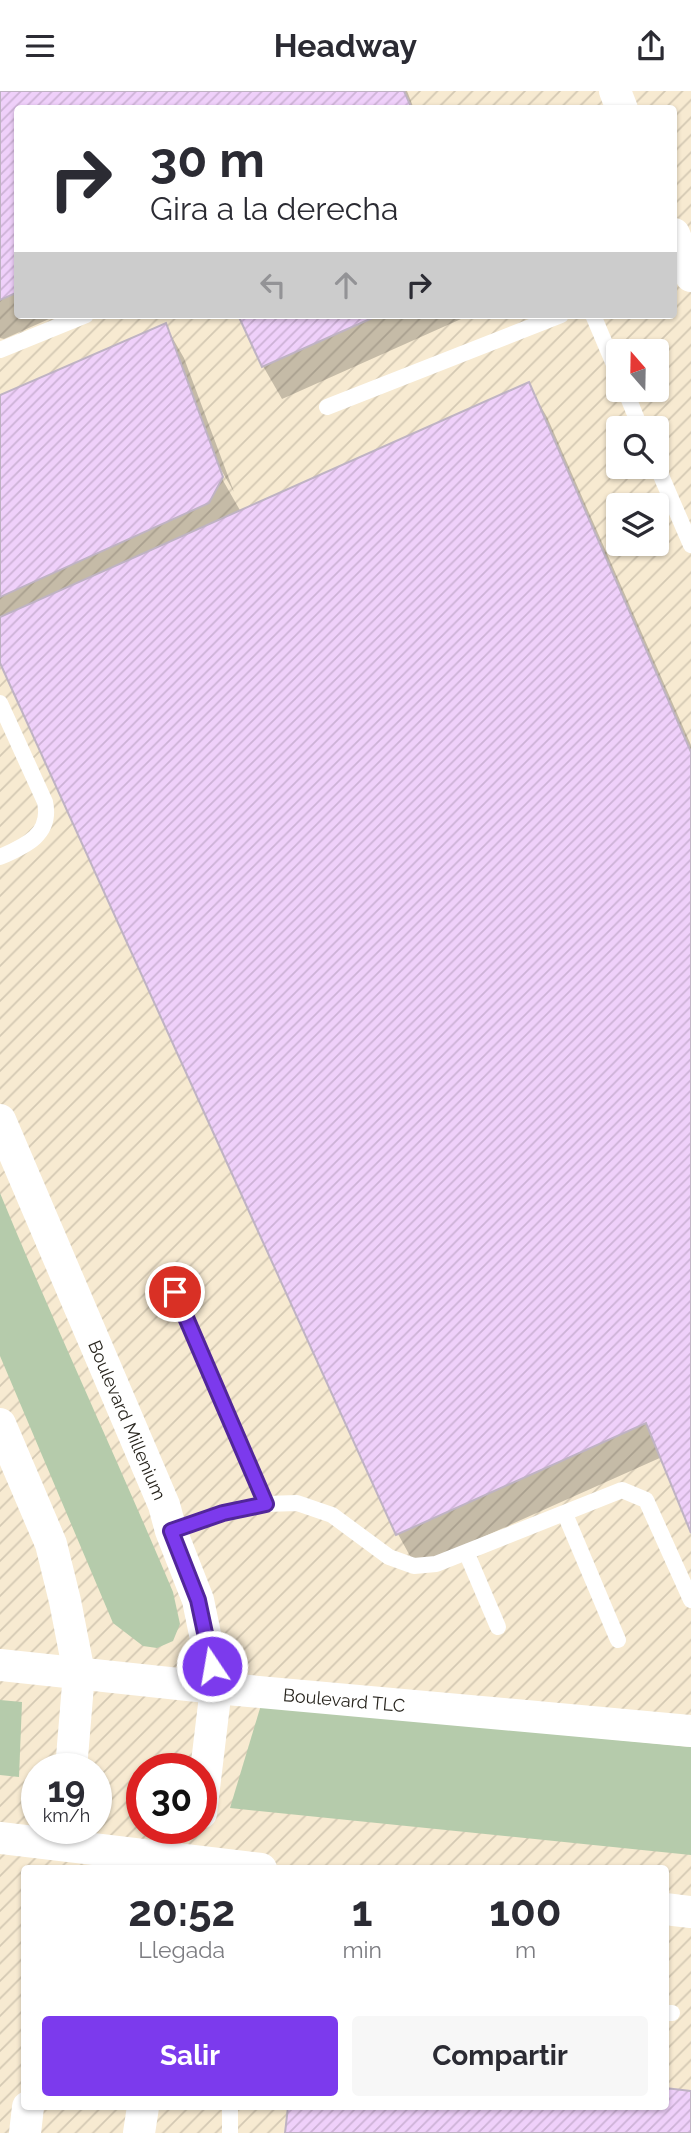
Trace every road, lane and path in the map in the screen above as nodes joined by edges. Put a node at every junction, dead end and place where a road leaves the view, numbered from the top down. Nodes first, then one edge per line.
1 (677, 245) edge
2 (684, 270) edge
3 (76, 319) edge
4 (551, 319) edge
5 (595, 319) edge
6 (606, 346) edge
7 (0, 350) edge
8 (327, 407) dead end
9 (662, 479) edge
10 (691, 545) edge
11 (0, 703) edge
12 (0, 857) edge
13 (0, 1121) edge
14 (175, 1292) dead end
15 (0, 1424) edge
16 (266, 1504) junction
17 (565, 1514) junction
18 (171, 1531) junction
19 (467, 1554) junction
20 (691, 1600) edge
21 (498, 1627) dead end
22 (618, 1640) dead end
23 (0, 1665) edge
24 (79, 1673) junction
25 (216, 1688) junction
26 (691, 1731) edge
27 (72, 1753) edge
28 (208, 1753) edge
29 (0, 1838) edge
30 (197, 1844) edge
31 (64, 1848) edge
32 (188, 1865) edge
33 (195, 1865) edge
34 (669, 1909) edge
35 (691, 1912) edge
36 (28, 2110) edge
37 (143, 2110) edge
38 (230, 2110) edge
39 (25, 2133) edge
40 (139, 2133) edge
41 (230, 2133) edge

1 - 2 street
3 - 7 lane
4 - 8 lane
5 - 6 lane
9 - 10 lane
11 - 12 lane
13 - 18 street, Boulevard Millenium
14 - 16 lane
15 - 24 street
16 - 18 lane
16 - 19 lane
17 - 19 lane
17 - 20 lane
17 - 22 lane
18 - 25 street, Boulevard Millenium
19 - 21 lane
23 - 24 street, Boulevard TLC
24 - 25 street, Boulevard TLC
24 - 27 street
25 - 26 street, Boulevard TLC
25 - 28 street, Boulevard Millenium
29 - 31 street
30 - 33 street
31 - 32 street
34 - 35 street
36 - 39 street
37 - 40 street
38 - 41 lane

